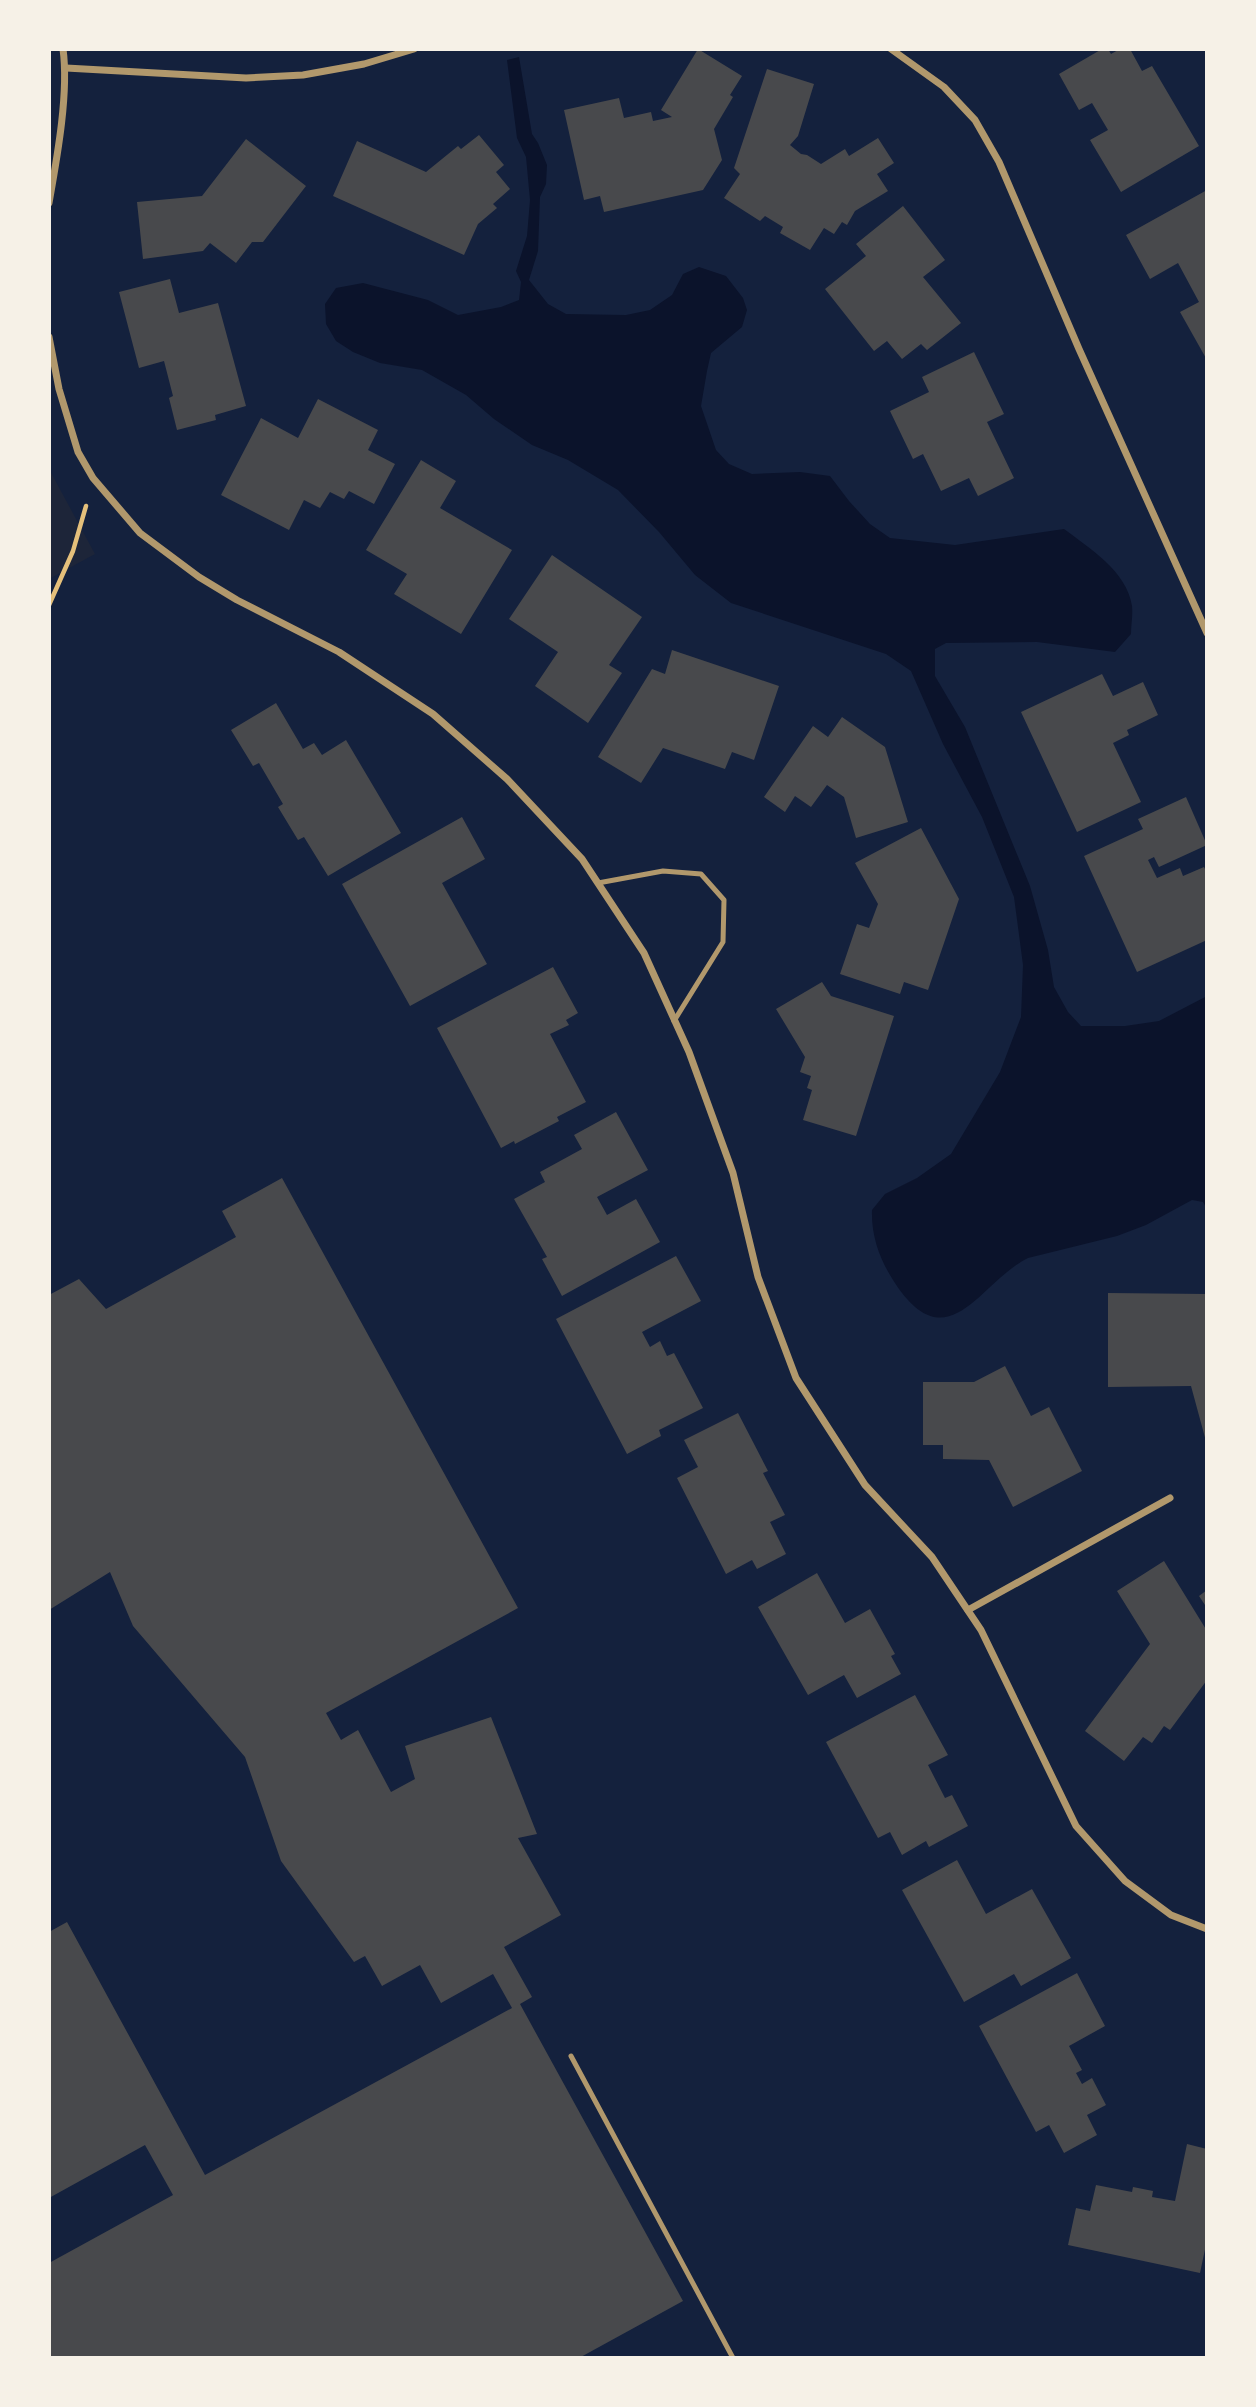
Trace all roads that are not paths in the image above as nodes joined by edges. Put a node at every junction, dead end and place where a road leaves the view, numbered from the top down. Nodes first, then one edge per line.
1 (63, 49) edge
2 (414, 49) edge
3 (891, 49) edge
4 (66, 68) junction
5 (49, 203) edge
6 (49, 337) edge
7 (1207, 633) edge
8 (598, 883) junction
9 (674, 1021) junction
10 (1170, 1498) dead end
11 (968, 1610) junction
12 (1207, 1929) edge
13 (571, 2056) dead end
14 (733, 2358) edge

1 - 4 street
2 - 4 street
3 - 7 street
4 - 5 street
6 - 8 street
8 - 9 street
8 - 9 lane
9 - 11 street
10 - 11 street
11 - 12 street
13 - 14 lane

